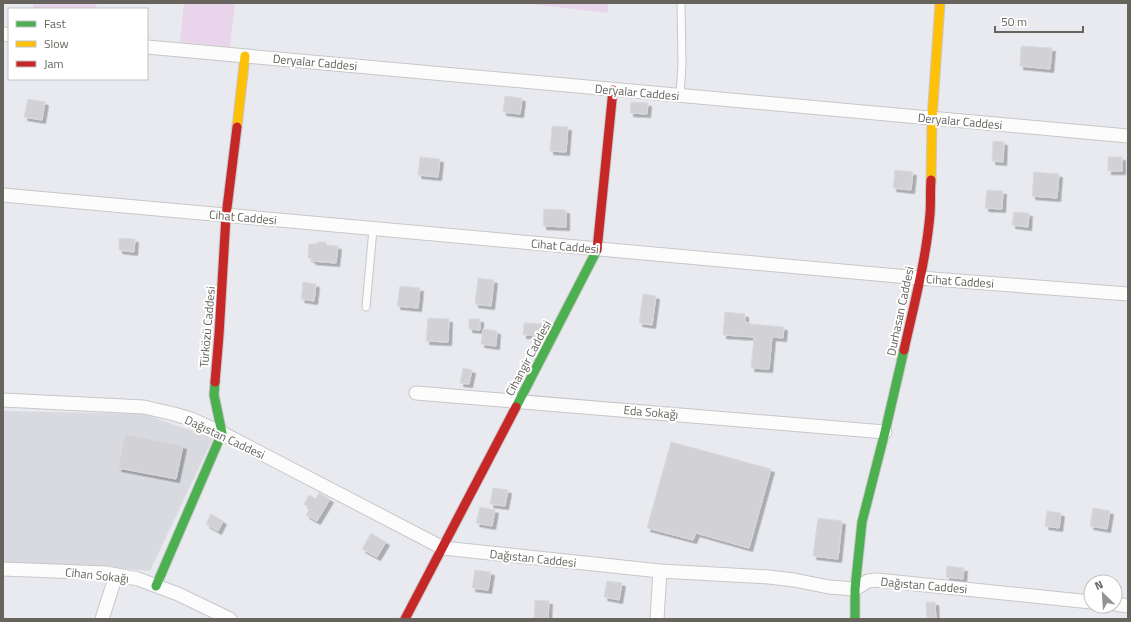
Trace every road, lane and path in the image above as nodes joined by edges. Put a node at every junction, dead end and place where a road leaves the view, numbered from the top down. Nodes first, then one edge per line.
1 (681, 3) edge
2 (940, 3) edge
3 (148, 47) edge
4 (245, 56) junction
5 (613, 90) junction
6 (680, 96) junction
7 (932, 119) junction
8 (1128, 136) edge
9 (3, 195) edge
10 (226, 216) junction
11 (373, 229) junction
12 (598, 249) junction
13 (920, 278) junction
14 (1128, 294) edge
15 (366, 307) dead end
16 (416, 393) dead end
17 (3, 400) edge
18 (518, 401) junction
19 (885, 432) junction
20 (222, 433) junction
21 (443, 548) junction
22 (3, 569) edge
23 (660, 571) junction
24 (116, 575) junction
25 (156, 586) junction
26 (855, 589) junction
27 (1083, 601) edge
28 (102, 619) edge
29 (230, 619) edge
30 (405, 619) edge
31 (657, 619) edge
32 (855, 619) edge

1 - 6 lane
2 - 7 street, Durhasan Caddesi
3 - 4 street, Deryalar Caddesi
4 - 5 street, Deryalar Caddesi
4 - 10 street, Türközü Caddesi
5 - 6 street, Deryalar Caddesi
5 - 12 street, Cihangir Caddesi
6 - 7 street, Deryalar Caddesi
7 - 8 street, Deryalar Caddesi
7 - 13 street, Durhasan Caddesi
9 - 10 street, Cihat Caddesi
10 - 11 street, Cihat Caddesi
10 - 20 street, Türközü Caddesi
11 - 12 street, Cihat Caddesi
11 - 15 lane
12 - 13 street, Cihat Caddesi
12 - 18 street, Cihangir Caddesi
13 - 14 street, Cihat Caddesi
13 - 19 street, Durhasan Caddesi
16 - 18 street, Eda Sokağı
17 - 20 street, Dağıstan Caddesi
18 - 19 street, Eda Sokağı
18 - 21 street, Cihangir Caddesi
19 - 26 street, Durhasan Caddesi
20 - 21 street, Dağıstan Caddesi
20 - 25 street
21 - 23 street, Dağıstan Caddesi
21 - 30 street, Cihangir Caddesi
22 - 24 street, Cihan Sokağı
23 - 26 street, Dağıstan Caddesi
23 - 31 street
24 - 25 street, Cihan Sokağı
24 - 28 street
25 - 29 street, Cihan Sokağı
26 - 27 street, Dağıstan Caddesi
26 - 32 street, Durhasan Caddesi

